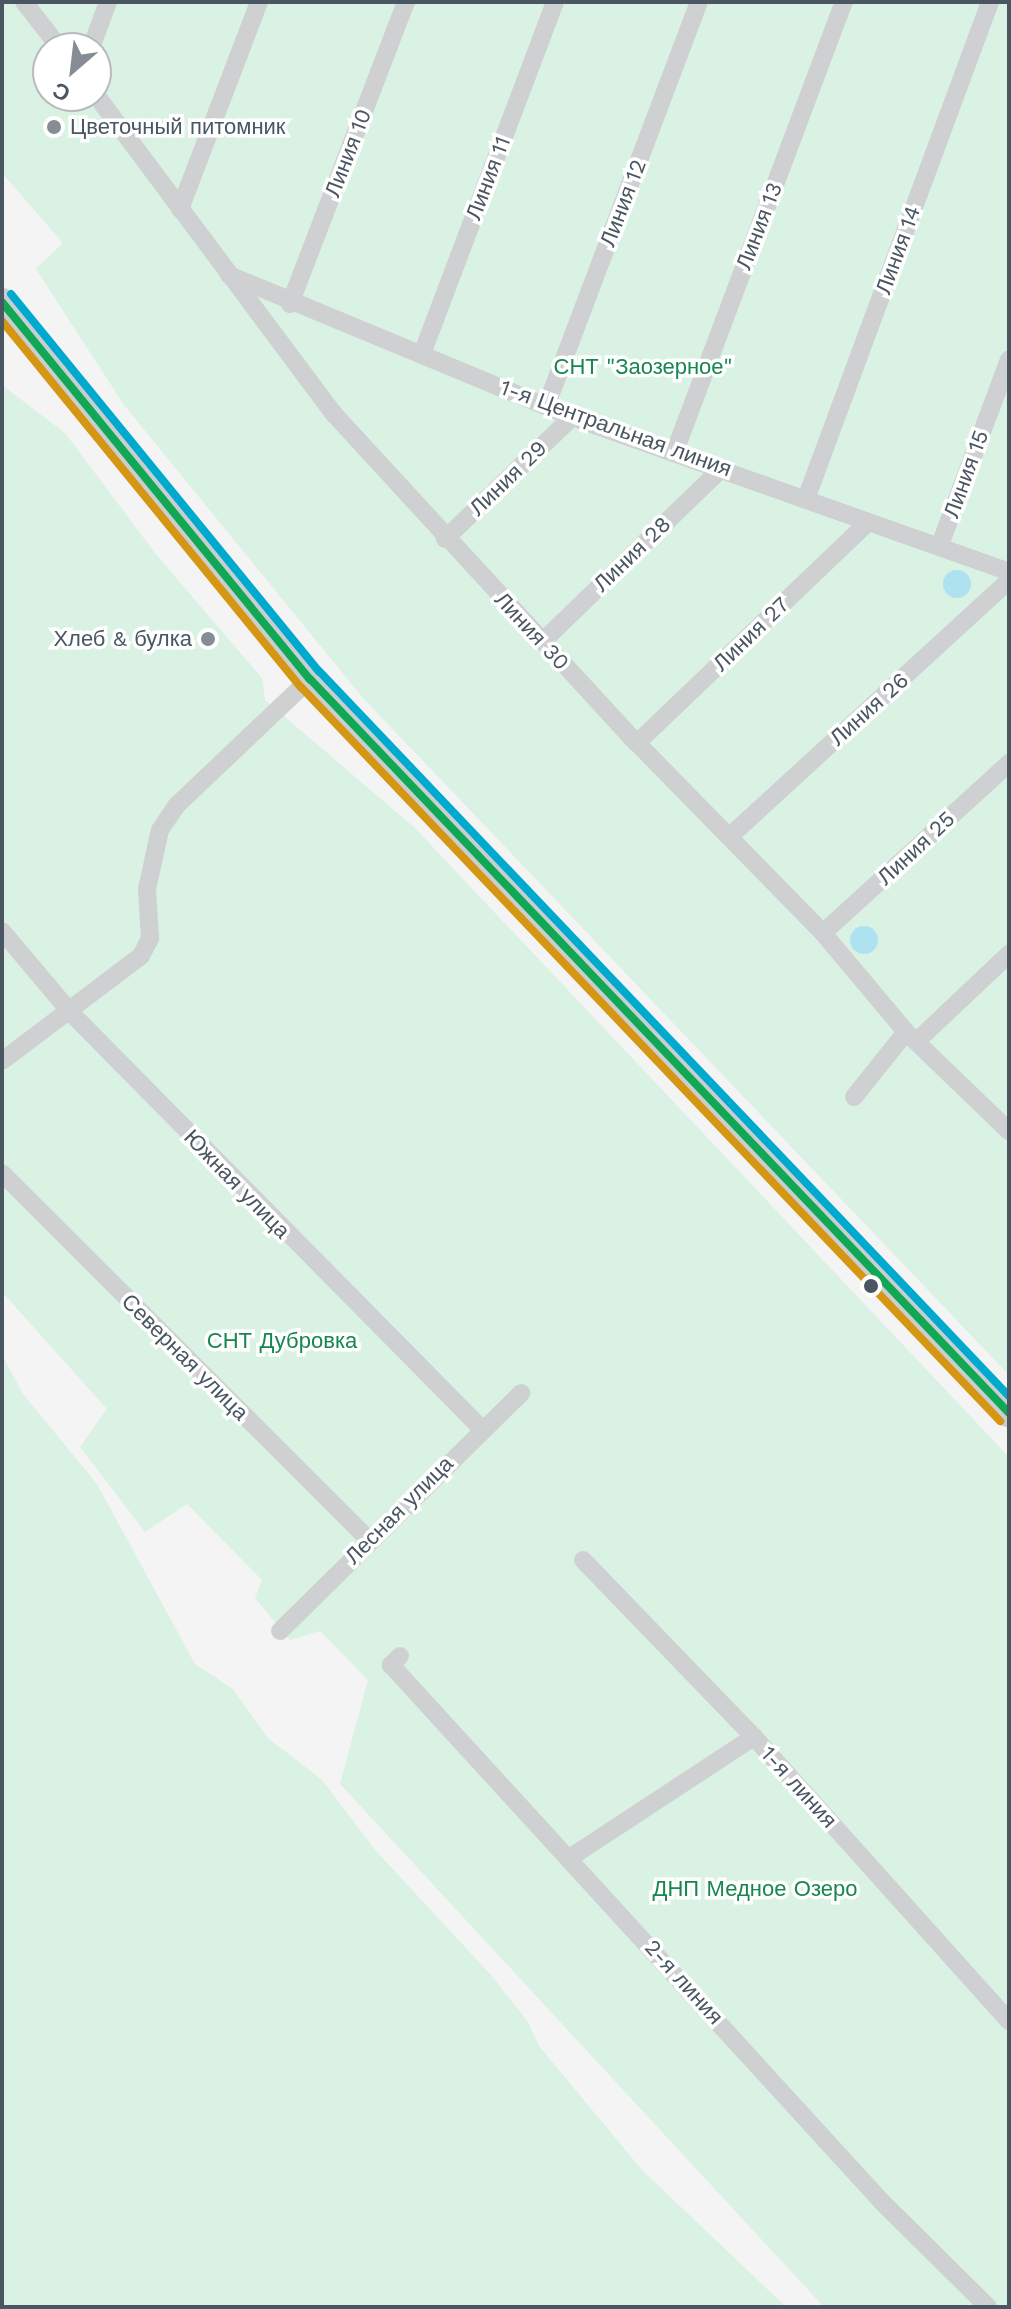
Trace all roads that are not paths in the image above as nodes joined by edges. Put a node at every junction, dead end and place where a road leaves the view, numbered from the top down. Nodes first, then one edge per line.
1 (24, 2) edge
2 (108, 2) edge
3 (259, 2) edge
4 (406, 2) edge
5 (555, 2) edge
6 (699, 2) edge
7 (844, 2) edge
8 (990, 2) edge
9 (47, 32) edge
10 (97, 32) edge
11 (109, 112) edge
12 (180, 209) junction
13 (227, 273) junction
14 (2, 302) edge
15 (290, 304) junction
16 (422, 354) junction
17 (1009, 359) edge
18 (547, 404) junction
19 (572, 417) junction
20 (675, 451) junction
21 (722, 468) junction
22 (806, 499) junction
23 (865, 525) junction
24 (445, 539) junction
25 (940, 545) junction
26 (1009, 572) edge
27 (1009, 580) edge
28 (543, 641) junction
29 (310, 679) junction
30 (637, 743) junction
31 (1009, 763) edge
32 (729, 837) junction
33 (2, 931) edge
34 (823, 933) junction
35 (1009, 954) edge
36 (71, 1013) junction
37 (913, 1036) junction
38 (2, 1061) edge
39 (854, 1097) dead end
40 (1009, 1131) edge
41 (2, 1173) edge
42 (521, 1393) dead end
43 (1009, 1413) edge
44 (481, 1428) junction
45 (369, 1540) junction
46 (583, 1560) dead end
47 (280, 1631) dead end
48 (400, 1656) dead end
49 (754, 1737) junction
50 (571, 1857) junction
51 (1009, 2021) edge
52 (988, 2307) edge

1 - 9 street
2 - 10 street
3 - 12 street
4 - 15 street, Линия 10
5 - 16 street, Линия 11
6 - 18 street, Линия 12
7 - 20 street, Линия 13
8 - 22 street, Линия 14
11 - 12 street, Линия 30
12 - 13 street, Линия 30
13 - 15 street, 1-я Центральная линия
13 - 24 street, Линия 30
14 - 29 main road
15 - 16 street, 1-я Центральная линия
16 - 18 street, 1-я Центральная линия
17 - 25 street, Линия 15
18 - 19 street, 1-я Центральная линия
19 - 20 street, 1-я Центральная линия
19 - 24 street, Линия 29
20 - 21 street, 1-я Центральная линия
21 - 22 street, 1-я Центральная линия
21 - 28 street, Линия 28
22 - 23 street, 1-я Центральная линия
23 - 25 street, 1-я Центральная линия
23 - 30 street, Линия 27
24 - 28 street, Линия 30
25 - 26 street, 1-я Центральная линия
27 - 32 street, Линия 26
28 - 30 street, Линия 30
29 - 36 street
29 - 43 main road
30 - 32 street, Линия 30
31 - 34 street, Линия 25
32 - 34 street, Линия 30
33 - 36 street, Южная улица
34 - 37 street, Линия 30
35 - 37 street
36 - 38 street
36 - 44 street, Южная улица
37 - 39 street
37 - 40 street, Линия 30
41 - 45 street, Северная улица
42 - 44 street, Лесная улица
44 - 45 street, Лесная улица
45 - 47 street, Лесная улица
46 - 49 street, 1-я линия
48 - 50 street, 2-я линия
49 - 50 street
49 - 51 street, 1-я линия
50 - 52 street, 2-я линия

